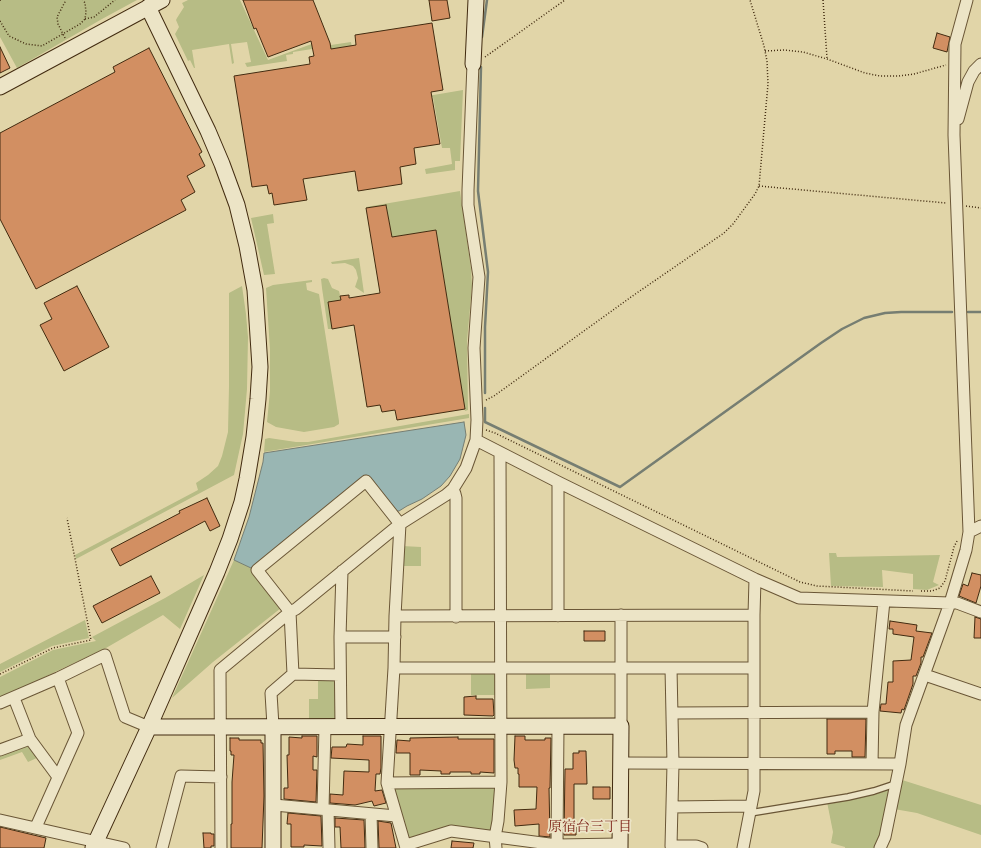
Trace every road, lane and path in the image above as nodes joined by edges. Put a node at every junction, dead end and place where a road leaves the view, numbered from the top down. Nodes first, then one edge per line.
1 (66, 0) edge
2 (83, 0) edge
3 (115, 0) edge
4 (162, 0) edge
5 (476, 0) edge
6 (565, 0) edge
7 (750, 0) edge
8 (823, 0) edge
9 (967, 0) edge
10 (148, 7) junction
11 (85, 19) junction
12 (0, 21) edge
13 (63, 34) junction
14 (66, 41) dead end
15 (765, 51) junction
16 (827, 58) junction
17 (955, 62) junction
18 (473, 64) junction
19 (981, 64) edge
20 (0, 87) edge
21 (954, 135) junction
22 (759, 186) junction
23 (956, 204) junction
24 (981, 208) edge
25 (476, 405) junction
26 (476, 434) junction
27 (500, 453) junction
28 (558, 482) junction
29 (453, 489) junction
30 (67, 518) dead end
31 (400, 524) junction
32 (981, 526) edge
33 (969, 532) junction
34 (342, 571) junction
35 (755, 579) junction
36 (884, 601) junction
37 (950, 603) junction
38 (290, 612) junction
39 (981, 612) edge
40 (621, 615) junction
41 (754, 615) junction
42 (395, 616) junction
43 (558, 616) junction
44 (456, 617) junction
45 (500, 617) junction
46 (340, 637) junction
47 (395, 637) junction
48 (394, 668) junction
49 (671, 668) junction
50 (754, 668) junction
51 (501, 669) junction
52 (621, 669) junction
53 (0, 674) edge
54 (293, 674) junction
55 (340, 675) junction
56 (925, 675) junction
57 (58, 678) junction
58 (981, 694) edge
59 (14, 698) junction
60 (0, 703) edge
61 (873, 712) junction
62 (672, 713) junction
63 (754, 714) junction
64 (273, 726) junction
65 (558, 726) junction
66 (621, 726) junction
67 (149, 727) junction
68 (220, 727) junction
69 (325, 727) junction
70 (341, 727) junction
71 (390, 727) junction
72 (500, 727) junction
73 (30, 739) junction
74 (0, 750) edge
75 (620, 763) junction
76 (673, 764) junction
77 (755, 764) junction
78 (872, 764) junction
79 (900, 764) junction
80 (58, 777) junction
81 (221, 777) junction
82 (501, 782) junction
83 (387, 783) junction
84 (895, 784) junction
85 (274, 805) junction
86 (672, 807) junction
87 (325, 809) junction
88 (751, 810) junction
89 (371, 814) junction
90 (396, 816) junction
91 (0, 820) edge
92 (36, 827) junction
93 (496, 843) edge
94 (94, 844) edge
95 (557, 844) junction
96 (620, 846) edge
97 (406, 847) edge
98 (124, 848) edge
99 (162, 848) edge
100 (221, 848) edge
101 (273, 848) edge
102 (329, 848) edge
103 (372, 848) edge
104 (702, 848) edge
105 (743, 848) edge
106 (880, 848) edge

1 - 13 path
2 - 11 path
3 - 11 path
4 - 10 street
5 - 18 street
6 - 18 path
7 - 15 path
8 - 16 path
9 - 17 street
10 - 20 street
10 - 67 street
11 - 13 path
12 - 13 path
13 - 14 path
15 - 16 path
15 - 22 path
16 - 17 path
17 - 21 street
18 - 25 street
19 - 21 street
21 - 23 street
22 - 23 path
22 - 25 path
23 - 24 path
23 - 33 street
25 - 26 street
26 - 27 street
26 - 29 street
26 - 33 path
27 - 28 street
27 - 45 street
28 - 35 street
28 - 43 street
29 - 31 street
29 - 44 street
30 - 53 path
31 - 34 street
31 - 38 street
31 - 42 street
32 - 33 street
33 - 37 street
34 - 38 street
34 - 46 street
35 - 36 street
35 - 41 street
36 - 37 street
36 - 61 street
37 - 39 street
37 - 56 street
38 - 54 street
38 - 68 street
40 - 41 street
40 - 43 street
40 - 52 street
41 - 50 street
42 - 44 street
42 - 47 street
43 - 45 street
44 - 45 street
45 - 51 street
46 - 47 street
46 - 55 street
47 - 48 street
48 - 51 street
48 - 71 street
49 - 50 street
49 - 52 street
49 - 62 street
50 - 63 street
51 - 52 street
51 - 72 street
52 - 66 street
54 - 55 street
54 - 64 street
55 - 70 street
56 - 58 street
56 - 79 street
57 - 59 street
57 - 67 street
57 - 80 street
59 - 60 street
59 - 73 street
61 - 63 street
61 - 78 street
62 - 63 street
62 - 76 street
63 - 77 street
64 - 68 street
64 - 69 street
64 - 85 street
65 - 66 street
65 - 72 street
65 - 95 street
66 - 75 street
67 - 68 street
67 - 94 street
68 - 81 street
69 - 70 street
69 - 87 street
70 - 71 street
71 - 72 street
71 - 83 street
72 - 82 street
73 - 74 street
73 - 80 street
75 - 76 street
75 - 96 street
76 - 77 street
76 - 86 street
77 - 78 street
77 - 88 street
78 - 79 street
79 - 84 street
80 - 92 street
81 - 99 street
81 - 100 street
82 - 83 street
82 - 93 street
83 - 90 street
84 - 88 lane
84 - 106 street
85 - 87 street
85 - 101 street
86 - 88 street
86 - 104 street
87 - 89 street
87 - 102 street
88 - 105 street
89 - 90 street
89 - 103 street
90 - 97 street
91 - 92 street
92 - 94 street
93 - 95 street
93 - 97 street
94 - 98 street
95 - 96 street

